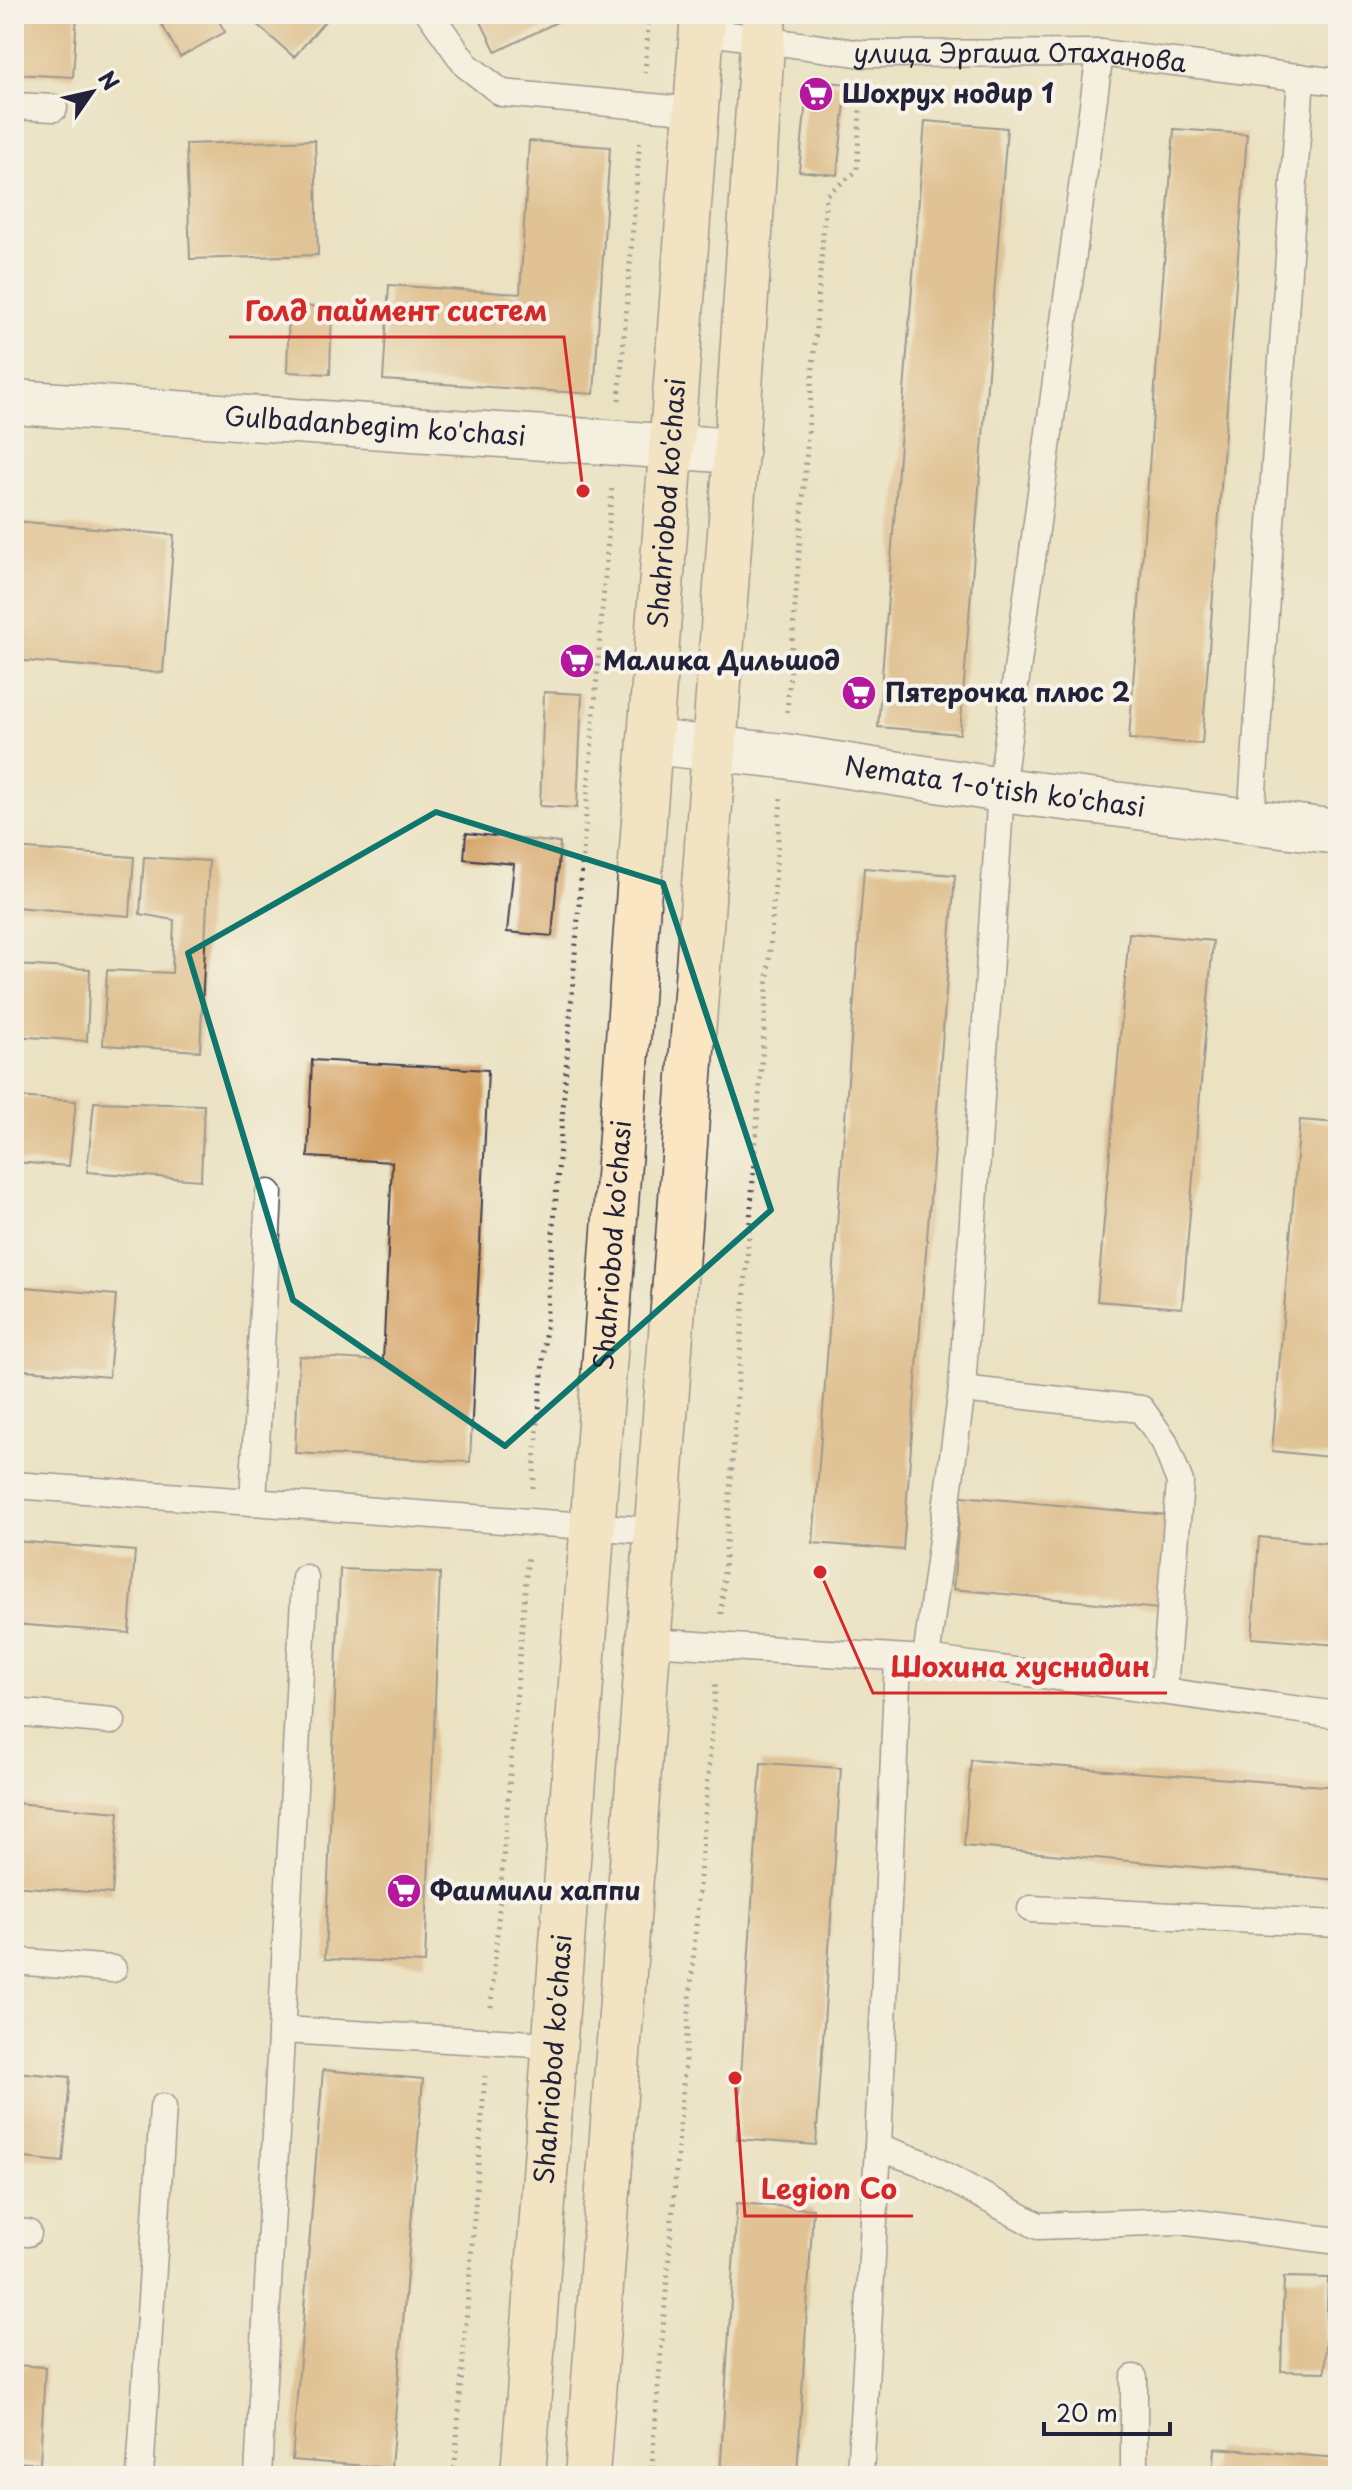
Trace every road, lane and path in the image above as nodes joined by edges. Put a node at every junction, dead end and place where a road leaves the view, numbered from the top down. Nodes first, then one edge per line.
1 (430, 14) edge
2 (649, 14) edge
3 (703, 23) edge
4 (763, 26) edge
5 (1100, 53) junction
6 (863, 54) junction
7 (1301, 77) junction
8 (1338, 82) edge
9 (14, 106) edge
10 (642, 107) junction
11 (54, 108) dead end
12 (696, 111) junction
13 (14, 402) edge
14 (615, 443) junction
15 (672, 447) junction
16 (736, 451) junction
17 (650, 742) junction
18 (714, 748) junction
19 (784, 756) junction
20 (1001, 790) junction
21 (1251, 821) junction
22 (1338, 832) edge
23 (269, 1193) dead end
24 (962, 1389) junction
25 (14, 1485) edge
26 (253, 1502) junction
27 (530, 1521) junction
28 (593, 1526) junction
29 (656, 1531) junction
30 (305, 1578) dead end
31 (649, 1642) junction
32 (719, 1645) junction
33 (898, 1658) junction
34 (926, 1659) junction
35 (1164, 1690) junction
36 (14, 1712) edge
37 (1338, 1715) edge
38 (112, 1721) dead end
39 (1031, 1909) dead end
40 (1338, 1924) edge
41 (14, 1961) edge
42 (113, 1969) dead end
43 (281, 2030) junction
44 (488, 2041) junction
45 (555, 2045) junction
46 (163, 2107) dead end
47 (878, 2147) junction
48 (1338, 2241) edge
49 (1134, 2378) dead end
50 (140, 2476) edge
51 (258, 2476) edge
52 (454, 2476) edge
53 (523, 2476) edge
54 (587, 2476) edge
55 (651, 2476) edge
56 (860, 2476) edge
57 (1134, 2476) edge

1 - 10 lane
2 - 10 path
3 - 4 lane, улица Эргаша Отаханова
3 - 12 main road, Shahriobod ko'chasi
4 - 6 lane, улица Эргаша Отаханова
4 - 16 main road
5 - 6 lane, улица Эргаша Отаханова
5 - 7 lane, улица Эргаша Отаханова
5 - 20 lane
6 - 19 path
7 - 8 lane, улица Эргаша Отаханова
7 - 21 lane
9 - 11 lane
10 - 12 lane
10 - 14 path
12 - 15 main road, Shahriobod ko'chasi
13 - 14 street, Gulbadanbegim ko'chasi
14 - 15 street, Gulbadanbegim ko'chasi
14 - 27 path
15 - 16 street, Gulbadanbegim ko'chasi
15 - 17 main road, Shahriobod ko'chasi
16 - 18 main road
17 - 18 street, Nemata 1-o'tish ko'chasi
17 - 28 main road, Shahriobod ko'chasi
18 - 19 street, Nemata 1-o'tish ko'chasi
18 - 29 main road
19 - 20 street, Nemata 1-o'tish ko'chasi
19 - 32 path
20 - 21 street, Nemata 1-o'tish ko'chasi
20 - 24 lane
21 - 22 street, Nemata 1-o'tish ko'chasi
23 - 26 lane
24 - 34 lane
24 - 35 lane
25 - 26 lane
26 - 27 lane
27 - 28 lane
27 - 44 path
28 - 29 lane
28 - 45 main road, Shahriobod ko'chasi
29 - 31 main road
30 - 43 lane
31 - 32 lane
31 - 54 main road
32 - 33 lane
32 - 55 path
33 - 34 lane
33 - 47 lane
34 - 35 lane
35 - 37 lane
36 - 38 lane
39 - 40 lane
41 - 42 lane
43 - 44 lane
43 - 51 lane
44 - 45 lane
44 - 52 path
45 - 53 main road, Shahriobod ko'chasi
46 - 50 lane
47 - 48 lane
47 - 56 lane
49 - 57 lane

